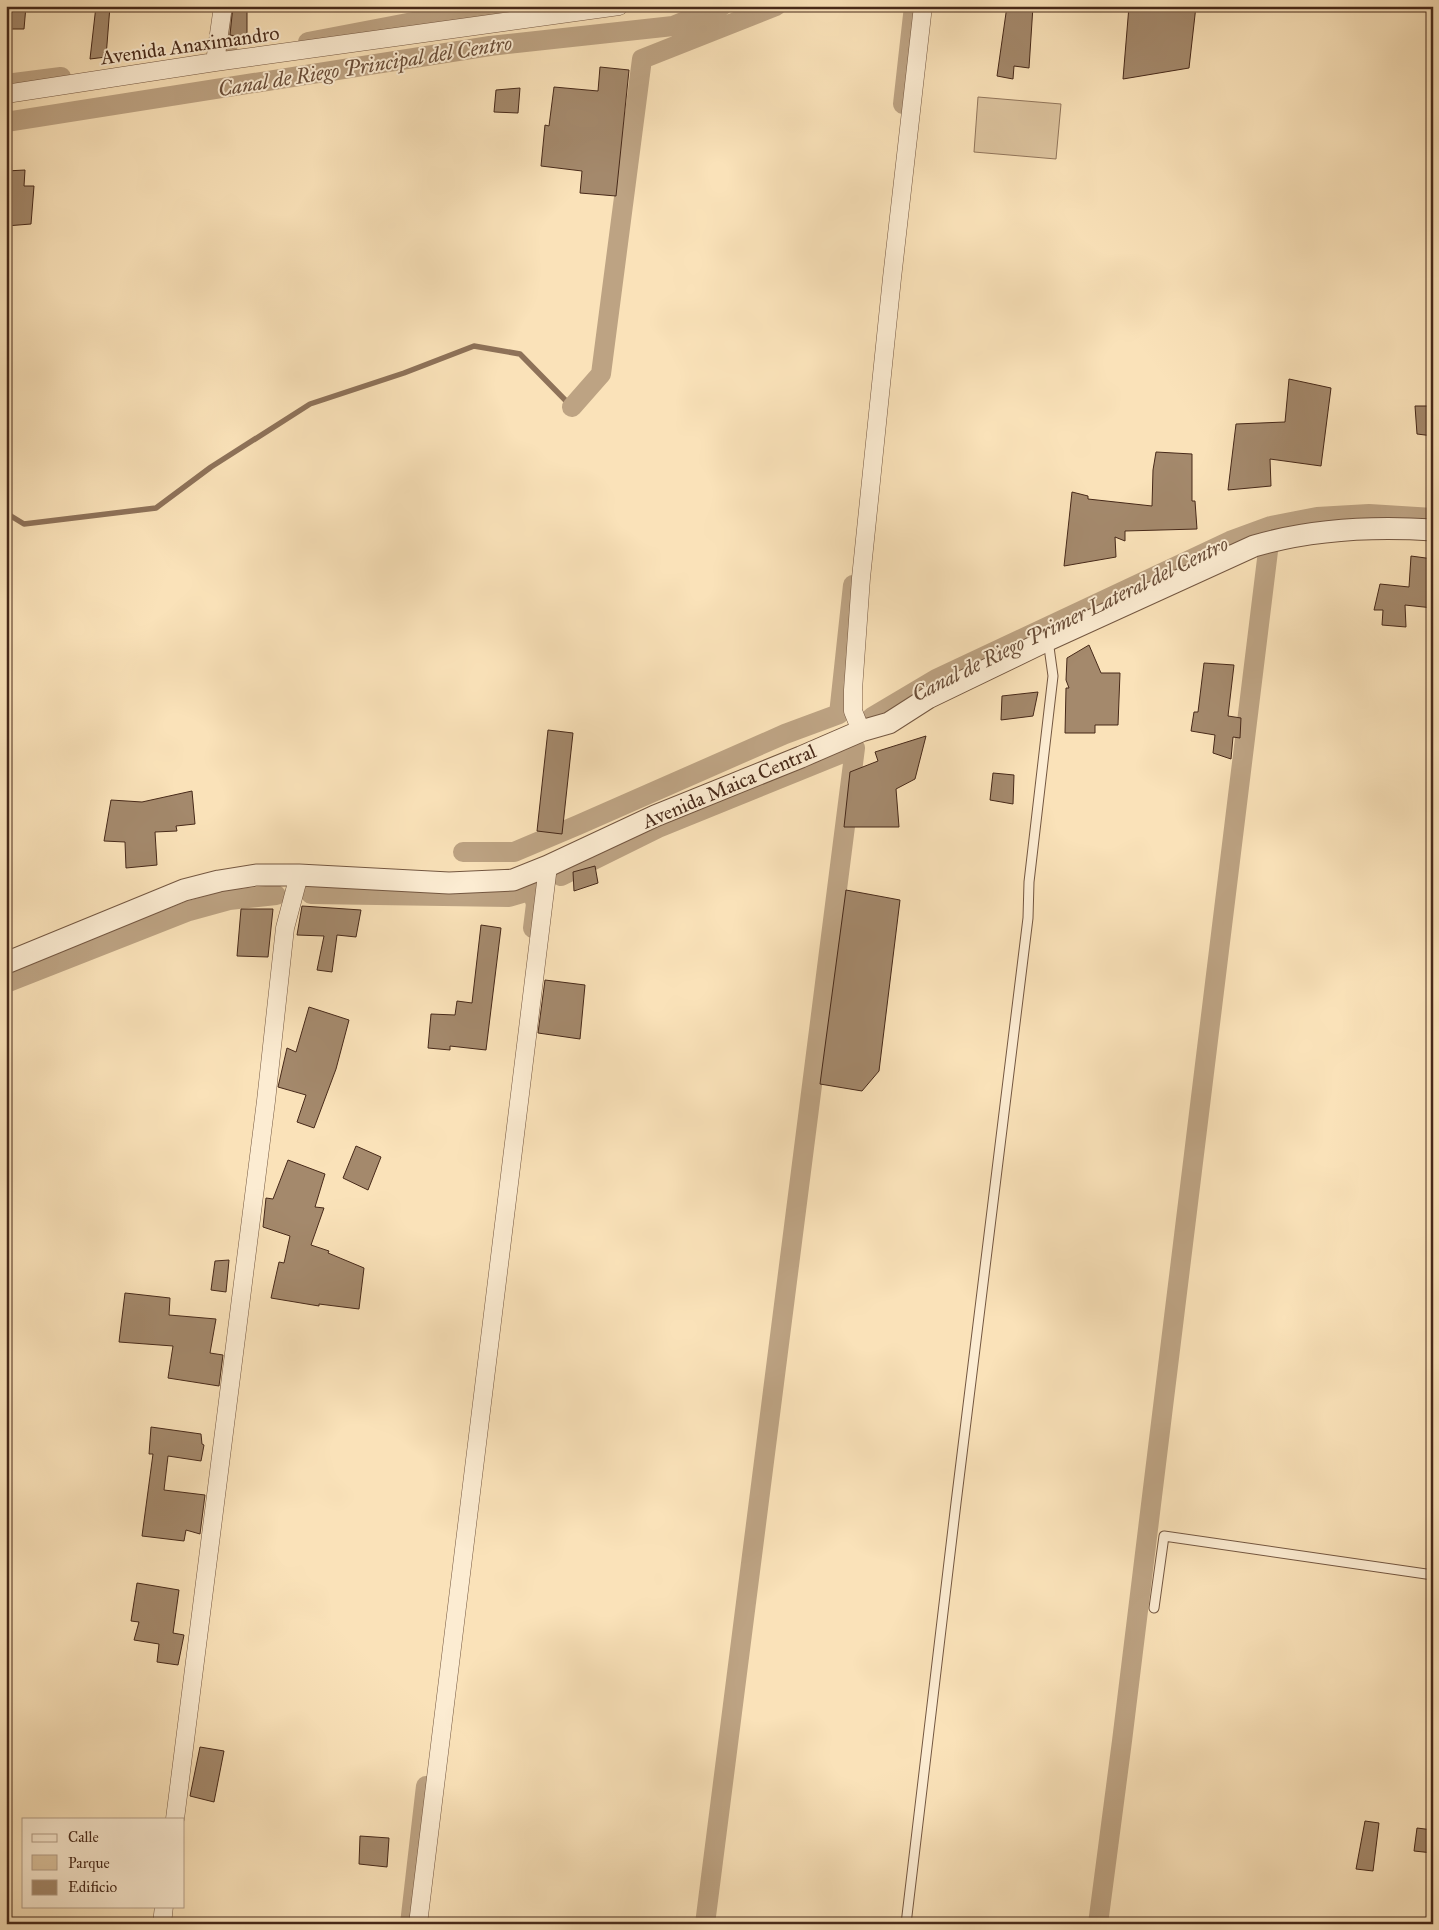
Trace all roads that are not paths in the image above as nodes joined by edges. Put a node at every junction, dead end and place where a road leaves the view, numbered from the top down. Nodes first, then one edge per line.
1 (223, 6) edge
2 (619, 6) edge
3 (923, 6) edge
4 (215, 62) junction
5 (6, 94) edge
6 (1433, 530) edge
7 (1048, 640) junction
8 (861, 730) junction
9 (548, 866) junction
10 (299, 875) junction
11 (6, 963) edge
12 (1433, 1575) edge
13 (1154, 1608) dead end
14 (175, 1818) edge
15 (164, 1908) edge
16 (162, 1924) edge
17 (418, 1924) edge
18 (906, 1924) edge

1 - 4 street
2 - 4 street, Avenida Anaximandro
3 - 8 street
4 - 5 street, Avenida Anaximandro
6 - 7 street, Avenida Maica Central
7 - 8 street, Avenida Maica Central
7 - 18 lane
8 - 9 street, Avenida Maica Central
9 - 10 street, Avenida Maica Central
9 - 17 street
10 - 11 street, Avenida Maica Central
10 - 14 street
12 - 13 lane
15 - 16 street

